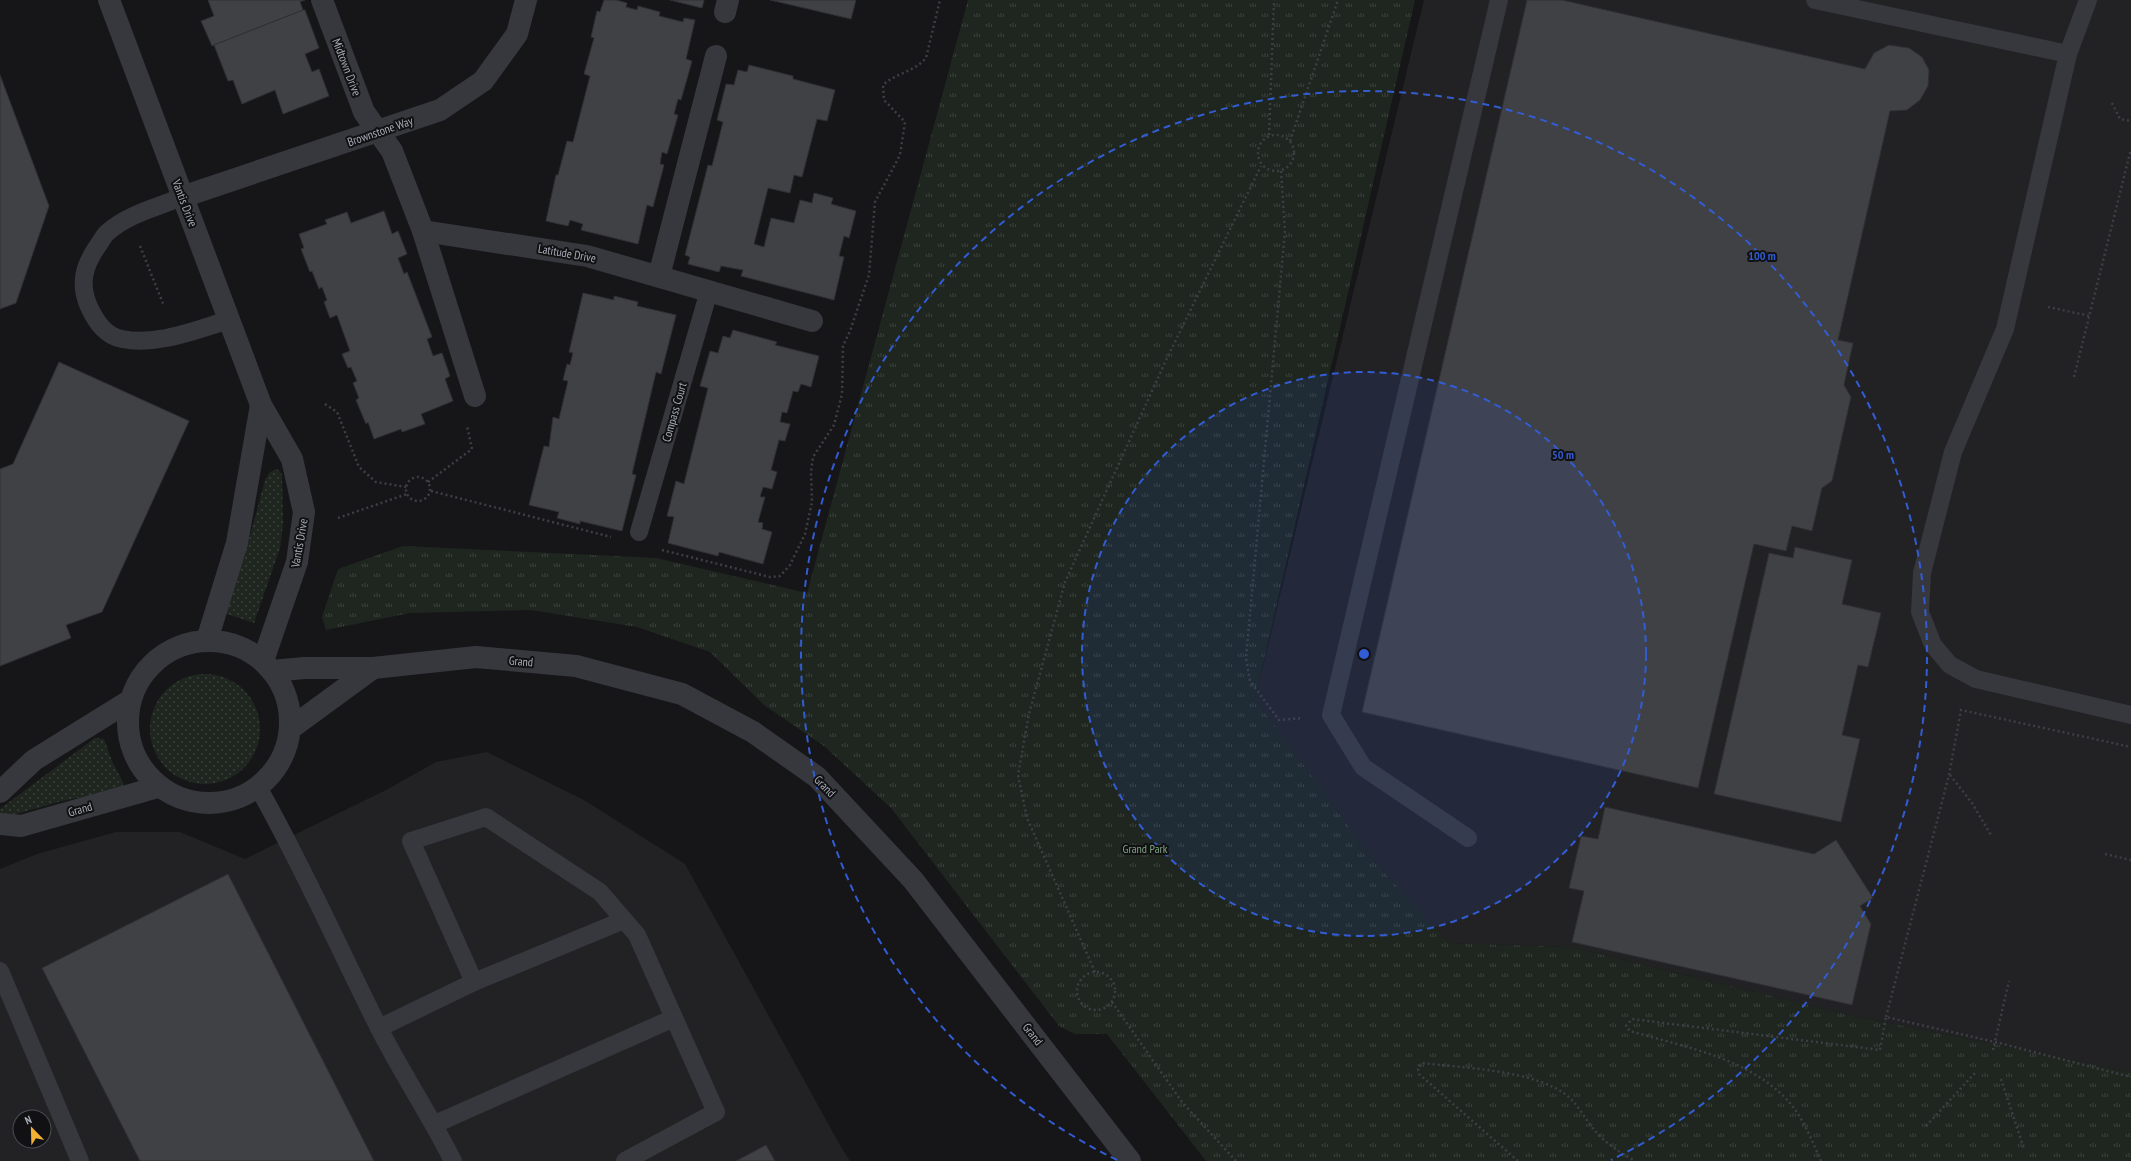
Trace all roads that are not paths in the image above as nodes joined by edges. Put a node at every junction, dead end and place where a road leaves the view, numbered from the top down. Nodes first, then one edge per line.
1 (109, 0) edge
2 (322, 0) edge
3 (526, 0) edge
4 (1499, 0) edge
5 (1815, 0) edge
6 (2088, 0) edge
7 (2068, 54) junction
8 (716, 56) dead end
9 (378, 131) junction
10 (182, 197) junction
11 (423, 231) junction
12 (659, 276) junction
13 (709, 291) junction
14 (229, 320) junction
15 (812, 321) dead end
16 (475, 396) dead end
17 (262, 405) junction
18 (639, 532) dead end
19 (207, 640) junction
20 (268, 666) junction
21 (373, 668) junction
22 (129, 701) junction
23 (2131, 715) edge
24 (291, 728) junction
25 (158, 787) junction
26 (258, 787) junction
27 (0, 792) edge
28 (0, 824) edge
29 (1468, 838) dead end
30 (624, 920) junction
31 (0, 971) edge
32 (474, 982) junction
33 (674, 1018) junction
34 (379, 1028) junction
35 (435, 1124) junction
36 (80, 1161) edge
37 (454, 1161) edge
38 (625, 1161) edge
39 (1130, 1161) edge

1 - 10 street, Vantis Drive
2 - 9 street, Midtown Drive
3 - 9 street, Brownstone Way
4 - 29 lane
5 - 7 lane
6 - 7 lane
7 - 23 lane
8 - 12 street
9 - 10 street, Brownstone Way
9 - 11 street
10 - 14 street, Vantis Drive
10 - 14 lane
11 - 12 street, Latitude Drive
11 - 16 street
12 - 13 street, Latitude Drive
13 - 15 street, Latitude Drive
13 - 18 lane, Compass Court
14 - 17 street, Vantis Drive
17 - 19 street
17 - 20 street, Vantis Drive
19 - 20 street
19 - 22 street
20 - 21 street, Grand
20 - 24 street
21 - 24 street
21 - 39 street, Grand
22 - 25 street
22 - 27 street
24 - 26 street
25 - 26 street
25 - 28 street, Grand
26 - 34 lane
30 - 32 lane
30 - 32 lane
30 - 33 lane
31 - 36 lane
32 - 34 lane
33 - 35 lane
33 - 38 lane
34 - 35 lane
35 - 37 lane

